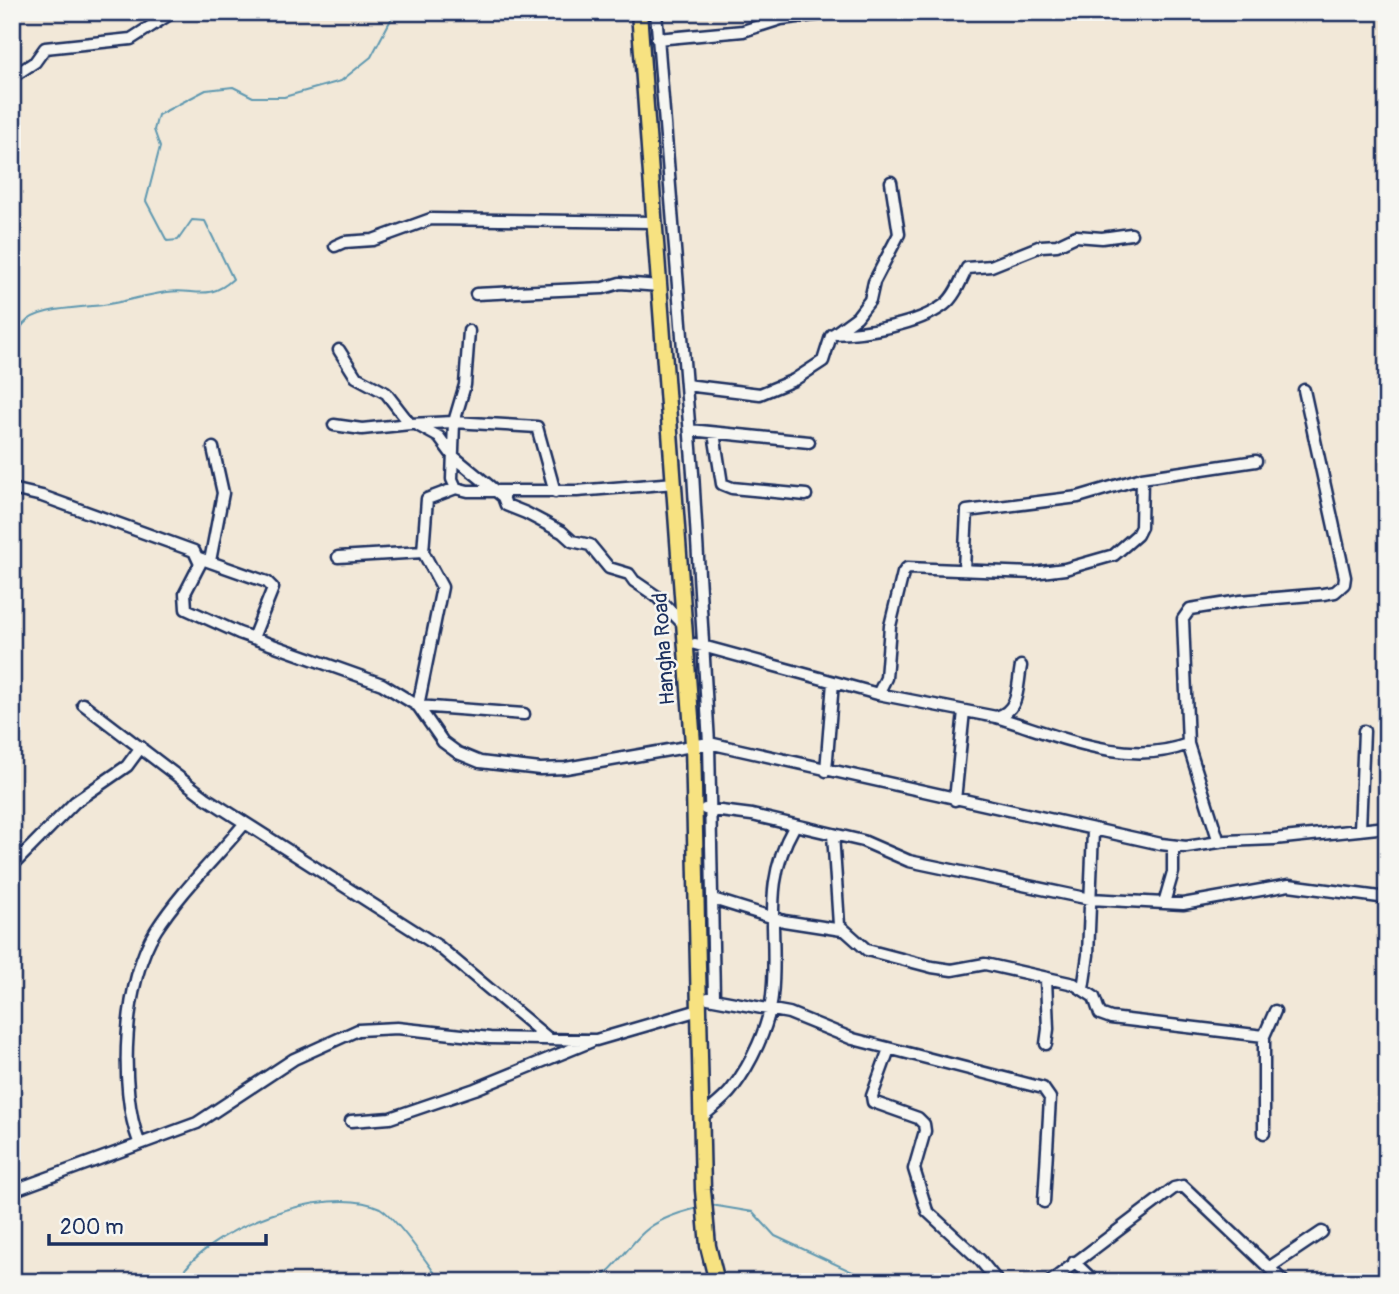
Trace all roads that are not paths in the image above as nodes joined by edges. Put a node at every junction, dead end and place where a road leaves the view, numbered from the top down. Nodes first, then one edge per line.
1 (173, 12) edge
2 (639, 12) edge
3 (656, 12) edge
4 (840, 12) edge
5 (657, 39) junction
6 (12, 77) edge
7 (891, 182) dead end
8 (654, 222) junction
9 (1131, 234) dead end
10 (335, 246) dead end
11 (660, 285) junction
12 (476, 294) dead end
13 (469, 331) dead end
14 (833, 334) junction
15 (339, 351) dead end
16 (686, 384) junction
17 (1304, 390) dead end
18 (454, 422) junction
19 (334, 425) dead end
20 (415, 425) junction
21 (690, 430) junction
22 (714, 433) junction
23 (808, 442) dead end
24 (213, 449) dead end
25 (453, 456) junction
26 (1255, 461) dead end
27 (1142, 478) junction
28 (676, 483) junction
29 (456, 488) junction
30 (12, 489) edge
31 (493, 489) junction
32 (555, 492) junction
33 (806, 495) dead end
34 (423, 552) junction
35 (338, 557) dead end
36 (199, 558) junction
37 (210, 561) junction
38 (964, 569) junction
39 (684, 625) junction
40 (253, 638) junction
41 (685, 641) junction
42 (701, 646) junction
43 (1021, 666) dead end
44 (833, 682) junction
45 (878, 694) junction
46 (83, 704) dead end
47 (418, 706) junction
48 (964, 711) junction
49 (524, 714) dead end
50 (996, 718) junction
51 (1364, 731) dead end
52 (709, 743) junction
53 (693, 744) junction
54 (1188, 744) junction
55 (141, 747) junction
56 (826, 771) junction
57 (955, 800) junction
58 (702, 809) junction
59 (245, 823) junction
60 (794, 827) junction
61 (1387, 827) edge
62 (1360, 830) junction
63 (1093, 831) junction
64 (833, 834) junction
65 (1219, 842) junction
66 (1173, 846) junction
67 (12, 866) edge
68 (1387, 898) edge
69 (713, 899) junction
70 (1090, 899) junction
71 (1164, 903) junction
72 (772, 917) junction
73 (842, 930) junction
74 (1046, 979) junction
75 (1083, 989) junction
76 (704, 1002) junction
77 (770, 1009) junction
78 (1275, 1011) dead end
79 (1264, 1036) junction
80 (549, 1039) junction
81 (596, 1040) junction
82 (1046, 1044) dead end
83 (889, 1049) junction
84 (700, 1119) junction
85 (351, 1121) dead end
86 (1264, 1133) dead end
87 (139, 1142) junction
88 (12, 1191) edge
89 (1044, 1202) dead end
90 (1322, 1232) dead end
91 (1074, 1262) junction
92 (1270, 1267) junction
93 (718, 1282) edge
94 (998, 1282) edge
95 (1050, 1282) edge
96 (1096, 1282) edge
97 (1284, 1282) edge

1 - 6 street
2 - 8 highway, Hangha Road
3 - 5 street
4 - 5 street
5 - 16 street
7 - 14 street
8 - 10 street
8 - 11 highway, Hangha Road
9 - 14 street
11 - 12 street
11 - 28 highway, Hangha Road
13 - 18 street
14 - 16 street
15 - 20 street
16 - 21 street
17 - 54 street
18 - 20 street
18 - 25 street
18 - 32 street
19 - 20 street
20 - 25 street
21 - 22 street
21 - 42 street
22 - 23 street
22 - 33 street
24 - 37 street
25 - 29 street
25 - 31 street
26 - 27 street
27 - 38 street
27 - 38 street
28 - 32 street
28 - 39 highway, Hangha Road
29 - 31 street
29 - 34 street
30 - 36 street
31 - 32 street
31 - 39 street
34 - 35 street
34 - 47 street
36 - 37 street
36 - 40 street
37 - 40 street
38 - 45 street
39 - 41 highway, Hangha Road
40 - 47 street
41 - 42 street
41 - 53 highway, Hangha Road
42 - 44 street
42 - 52 street
43 - 50 street
44 - 45 street
44 - 56 street
45 - 48 street
46 - 55 street
47 - 49 street
47 - 53 street
48 - 50 street
48 - 57 street
50 - 54 street
51 - 62 street
52 - 53 street
52 - 56 street
52 - 58 street
53 - 58 highway, Hangha Road
54 - 65 street
55 - 59 street
55 - 67 street
56 - 57 street
57 - 63 street
58 - 60 street
58 - 69 street
58 - 76 highway, Hangha Road
59 - 80 street
59 - 87 street
60 - 64 street
60 - 72 street
61 - 62 street
62 - 65 street
63 - 66 street
63 - 70 street
64 - 70 street
64 - 73 street
65 - 66 street
66 - 71 street
68 - 71 street
69 - 72 street
69 - 76 street
70 - 71 street
70 - 75 street
72 - 73 street
72 - 77 street
73 - 74 street
74 - 75 street
74 - 82 street
75 - 79 street
76 - 77 street
76 - 81 street
76 - 84 highway, Hangha Road
77 - 83 street
77 - 84 street
78 - 79 street
79 - 86 street
80 - 81 street
80 - 87 street
81 - 85 street
83 - 89 street
83 - 94 street
84 - 93 highway, Hangha Road
87 - 88 street
90 - 92 street
91 - 92 street
91 - 95 street
91 - 96 street
92 - 97 street

